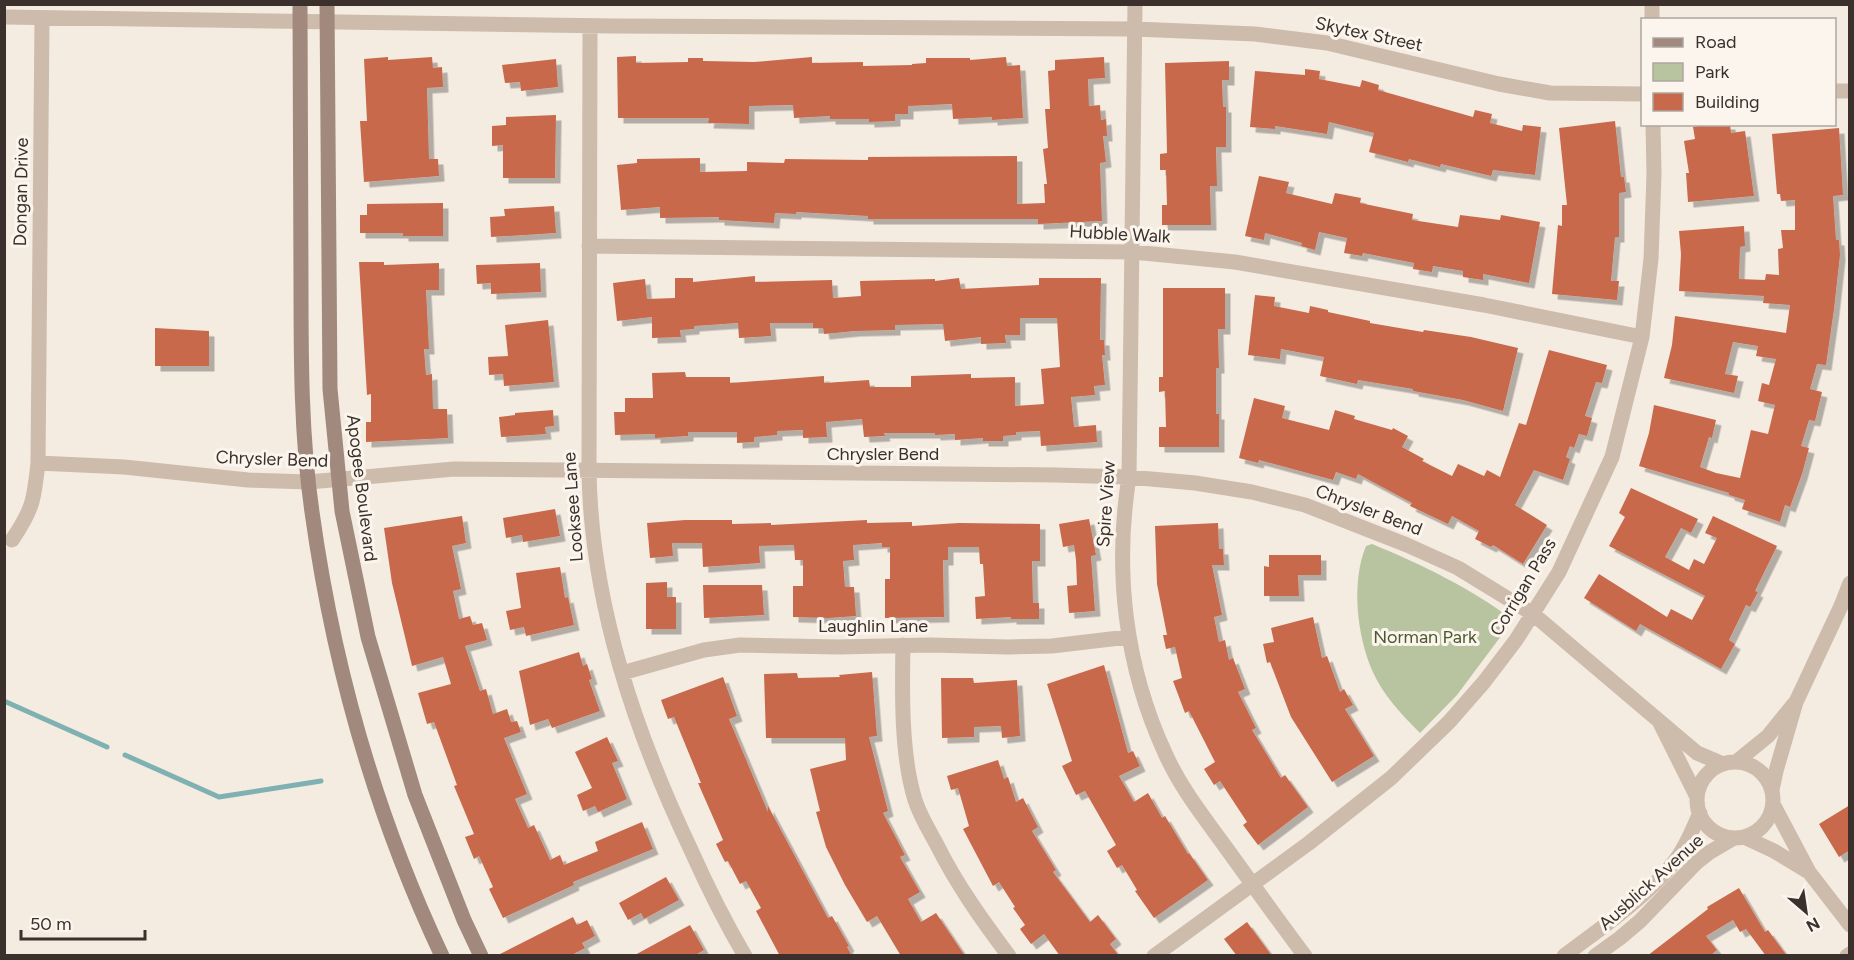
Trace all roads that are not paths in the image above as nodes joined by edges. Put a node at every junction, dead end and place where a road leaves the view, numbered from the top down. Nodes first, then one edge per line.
1 (300, 4) edge
2 (327, 4) edge
3 (1135, 4) edge
4 (4, 17) edge
5 (42, 18) junction
6 (300, 22) junction
7 (327, 22) junction
8 (590, 26) junction
9 (1135, 28) junction
10 (1641, 94) edge
11 (1653, 126) edge
12 (589, 246) junction
13 (1132, 252) junction
14 (1642, 337) junction
15 (38, 463) junction
16 (589, 471) junction
17 (1129, 477) junction
18 (340, 480) junction
19 (309, 482) junction
20 (12, 540) dead end
21 (1850, 583) edge
22 (1533, 614) junction
23 (1128, 637) junction
24 (903, 645) junction
25 (622, 673) junction
26 (1796, 702) junction
27 (1660, 723) junction
28 (1730, 763) junction
29 (1697, 796) junction
30 (1773, 797) junction
31 (1700, 813) junction
32 (1739, 838) junction
33 (1809, 872) junction
34 (1251, 884) junction
35 (1850, 925) edge
36 (442, 956) edge
37 (481, 956) edge
38 (745, 956) edge
39 (1010, 956) edge
40 (1154, 956) edge
41 (1305, 956) edge
42 (1564, 956) edge
43 (1595, 956) edge

1 - 6 street
2 - 7 street, Apogee Boulevard
3 - 9 street, Spire View
4 - 5 street, Skytex Street
5 - 6 street, Skytex Street
5 - 15 street, Dongan Drive
6 - 7 street, Skytex Street
6 - 19 street
7 - 8 street, Skytex Street
7 - 18 street, Apogee Boulevard
8 - 9 street, Skytex Street
8 - 12 street, Looksee Lane
9 - 10 street, Skytex Street
9 - 13 street, Spire View
11 - 14 street, Corrigan Pass
12 - 13 street, Hubble Walk
12 - 16 street, Looksee Lane
13 - 14 street, Hubble Walk
13 - 17 street, Spire View
14 - 22 street, Corrigan Pass
15 - 19 street, Chrysler Bend
15 - 20 street, Dongan Drive
16 - 17 street, Chrysler Bend
16 - 18 street, Chrysler Bend
16 - 25 street, Looksee Lane
17 - 22 street, Chrysler Bend
17 - 23 street, Spire View
18 - 19 street, Chrysler Bend
18 - 37 street, Apogee Boulevard
19 - 36 street
21 - 26 street
22 - 27 street, Chrysler Bend
22 - 34 street, Corrigan Pass
23 - 24 street, Laughlin Lane
23 - 34 street, Spire View
24 - 25 street, Laughlin Lane
24 - 39 street
25 - 38 street, Looksee Lane
26 - 28 street
26 - 30 street
27 - 28 street, Chrysler Bend
27 - 29 street, Chrysler Bend
28 - 29 street
28 - 30 street
29 - 31 street
30 - 32 street
30 - 33 street
31 - 32 street
31 - 42 street, Ausblick Avenue
32 - 33 street
32 - 43 street, Ausblick Avenue
33 - 35 street
34 - 40 street, Corrigan Pass
34 - 41 street, Spire View

